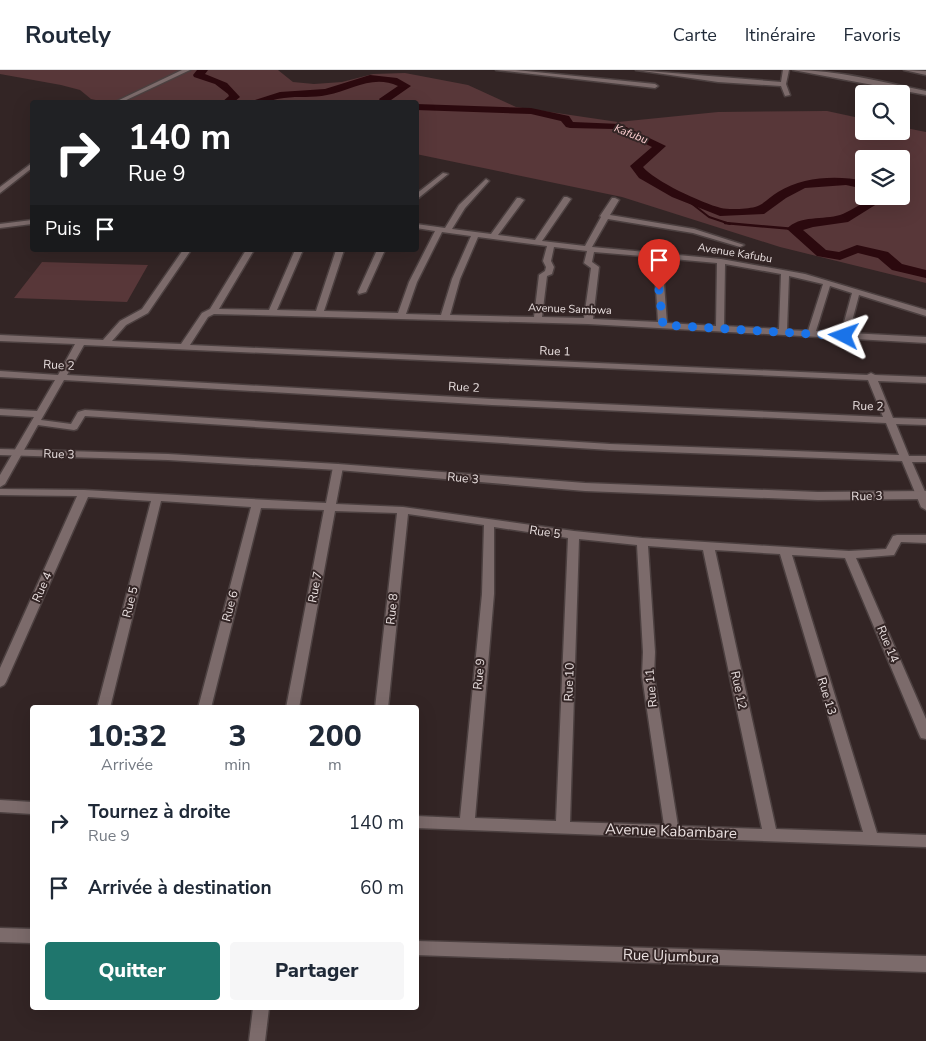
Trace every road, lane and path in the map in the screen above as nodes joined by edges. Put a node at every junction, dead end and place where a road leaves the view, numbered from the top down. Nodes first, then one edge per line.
1 (187, 70) edge
2 (499, 70) edge
3 (596, 70) edge
4 (639, 70) edge
5 (786, 70) edge
6 (796, 70) edge
7 (908, 70) edge
8 (926, 73) edge
9 (594, 80) junction
10 (783, 84) junction
11 (655, 86) dead end
12 (926, 93) edge
13 (787, 96) dead end
14 (122, 100) edge
15 (30, 167) edge
16 (445, 174) dead end
17 (486, 181) dead end
18 (0, 191) edge
19 (419, 196) edge
20 (566, 199) dead end
21 (520, 200) dead end
22 (615, 200) dead end
23 (604, 216) junction
24 (30, 222) edge
25 (0, 226) edge
26 (419, 226) edge
27 (443, 230) junction
28 (475, 234) junction
29 (493, 236) junction
30 (537, 243) junction
31 (551, 244) junction
32 (740, 245) dead end
33 (589, 249) junction
34 (186, 252) edge
35 (249, 252) edge
36 (298, 252) edge
37 (339, 252) edge
38 (380, 252) edge
39 (658, 255) junction
40 (720, 261) junction
41 (785, 273) junction
42 (827, 283) junction
43 (362, 292) dead end
44 (856, 293) junction
45 (213, 311) junction
46 (272, 312) junction
47 (319, 314) junction
48 (926, 314) edge
49 (401, 316) junction
50 (445, 317) junction
51 (538, 319) junction
52 (588, 321) junction
53 (663, 325) junction
54 (720, 328) junction
55 (783, 332) junction
56 (811, 334) junction
57 (844, 336) junction
58 (0, 338) edge
59 (926, 340) edge
60 (80, 342) junction
61 (106, 344) junction
62 (183, 348) junction
63 (0, 374) edge
64 (871, 376) junction
65 (59, 378) junction
66 (926, 380) edge
67 (0, 412) edge
68 (36, 418) junction
69 (888, 420) junction
70 (926, 422) edge
71 (0, 452) edge
72 (17, 453) junction
73 (905, 459) junction
74 (926, 459) edge
75 (338, 467) junction
76 (0, 484) edge
77 (0, 492) edge
78 (84, 492) junction
79 (923, 495) edge
80 (157, 497) junction
81 (257, 504) junction
82 (331, 507) junction
83 (926, 507) edge
84 (403, 510) junction
85 (489, 524) junction
86 (574, 536) junction
87 (926, 538) edge
88 (642, 542) junction
89 (708, 546) junction
90 (785, 552) junction
91 (849, 555) junction
92 (0, 682) edge
93 (104, 705) edge
94 (205, 705) edge
95 (293, 705) edge
96 (381, 705) edge
97 (926, 734) edge
98 (0, 806) edge
99 (30, 808) edge
100 (419, 822) edge
101 (467, 824) junction
102 (563, 828) junction
103 (672, 832) junction
104 (770, 834) junction
105 (872, 838) junction
106 (926, 841) edge
107 (0, 935) edge
108 (30, 936) edge
109 (419, 948) edge
110 (926, 964) edge
111 (261, 1010) edge
112 (257, 1041) edge

1 - 14 street
2 - 9 street
3 - 9 street
4 - 10 street
5 - 10 street
6 - 12 street
7 - 8 street
9 - 11 street
10 - 13 street
15 - 18 street
16 - 19 street
17 - 27 street
20 - 30 street
21 - 29 street
22 - 23 street
23 - 32 street
23 - 33 street
24 - 25 street
26 - 27 street, Avenue Kafubu
27 - 28 street, Avenue Kafubu
27 - 49 street
28 - 29 street, Avenue Kafubu
28 - 50 street
29 - 30 street, Avenue Kafubu
30 - 31 street, Avenue Kafubu
31 - 33 street, Avenue Kafubu
31 - 51 street
33 - 39 street, Avenue Kafubu
33 - 52 street
34 - 61 street
35 - 45 street
36 - 46 street
37 - 47 street
38 - 43 street
39 - 40 street, Avenue Kafubu
39 - 53 street
40 - 41 street, Avenue Kafubu
40 - 54 street
41 - 42 street, Avenue Kafubu
41 - 55 street
42 - 44 street, Avenue Kafubu
42 - 56 street
44 - 48 street, Avenue Kafubu
44 - 57 street
45 - 46 street, Avenue Sambwa
45 - 62 street
46 - 47 street, Avenue Sambwa
47 - 49 street, Avenue Sambwa
49 - 50 street, Avenue Sambwa
50 - 51 street, Avenue Sambwa
51 - 52 street, Avenue Sambwa
52 - 53 street, Avenue Sambwa
53 - 54 street, Avenue Sambwa
54 - 55 street, Avenue Sambwa
55 - 56 street, Avenue Sambwa
56 - 57 street, Avenue Sambwa
57 - 59 street, Avenue Sambwa
58 - 60 street, Rue 1
60 - 61 street, Rue 1
60 - 65 street
61 - 62 street, Rue 1
62 - 64 street, Rue 1
63 - 65 street, Rue 2
64 - 66 street, Rue 1
64 - 69 street
65 - 68 street
65 - 69 street, Rue 2
67 - 68 street
68 - 72 street
68 - 73 street
69 - 70 street, Rue 2
69 - 73 street
71 - 72 street, Rue 3
72 - 75 street, Rue 3
72 - 76 street
73 - 74 street
73 - 79 street
75 - 79 street, Rue 3
75 - 82 street, Rue 7
77 - 78 street, Rue 5
78 - 80 street, Rue 5
78 - 92 street, Rue 4
79 - 83 street
80 - 81 street, Rue 5
80 - 93 street, Rue 5
81 - 82 street, Rue 5
81 - 94 street, Rue 6
82 - 84 street, Rue 5
82 - 95 street, Rue 7
84 - 85 street, Rue 5
84 - 96 street, Rue 8
85 - 86 street, Rue 5
85 - 101 street, Rue 9
86 - 88 street, Rue 5
86 - 102 street, Rue 10
87 - 91 street, Rue 5
88 - 89 street, Rue 5
88 - 103 street, Rue 11
89 - 90 street, Rue 5
89 - 104 street, Rue 12
90 - 91 street, Rue 5
90 - 105 street, Rue 13
91 - 97 street, Rue 14
98 - 99 street
100 - 101 street, Avenue Kabambare
101 - 102 street, Avenue Kabambare
102 - 103 street, Avenue Kabambare
103 - 104 street, Avenue Kabambare
104 - 105 street, Avenue Kabambare
105 - 106 street, Avenue Kabambare
107 - 108 street
109 - 110 street, Rue Ujumbura
111 - 112 street

